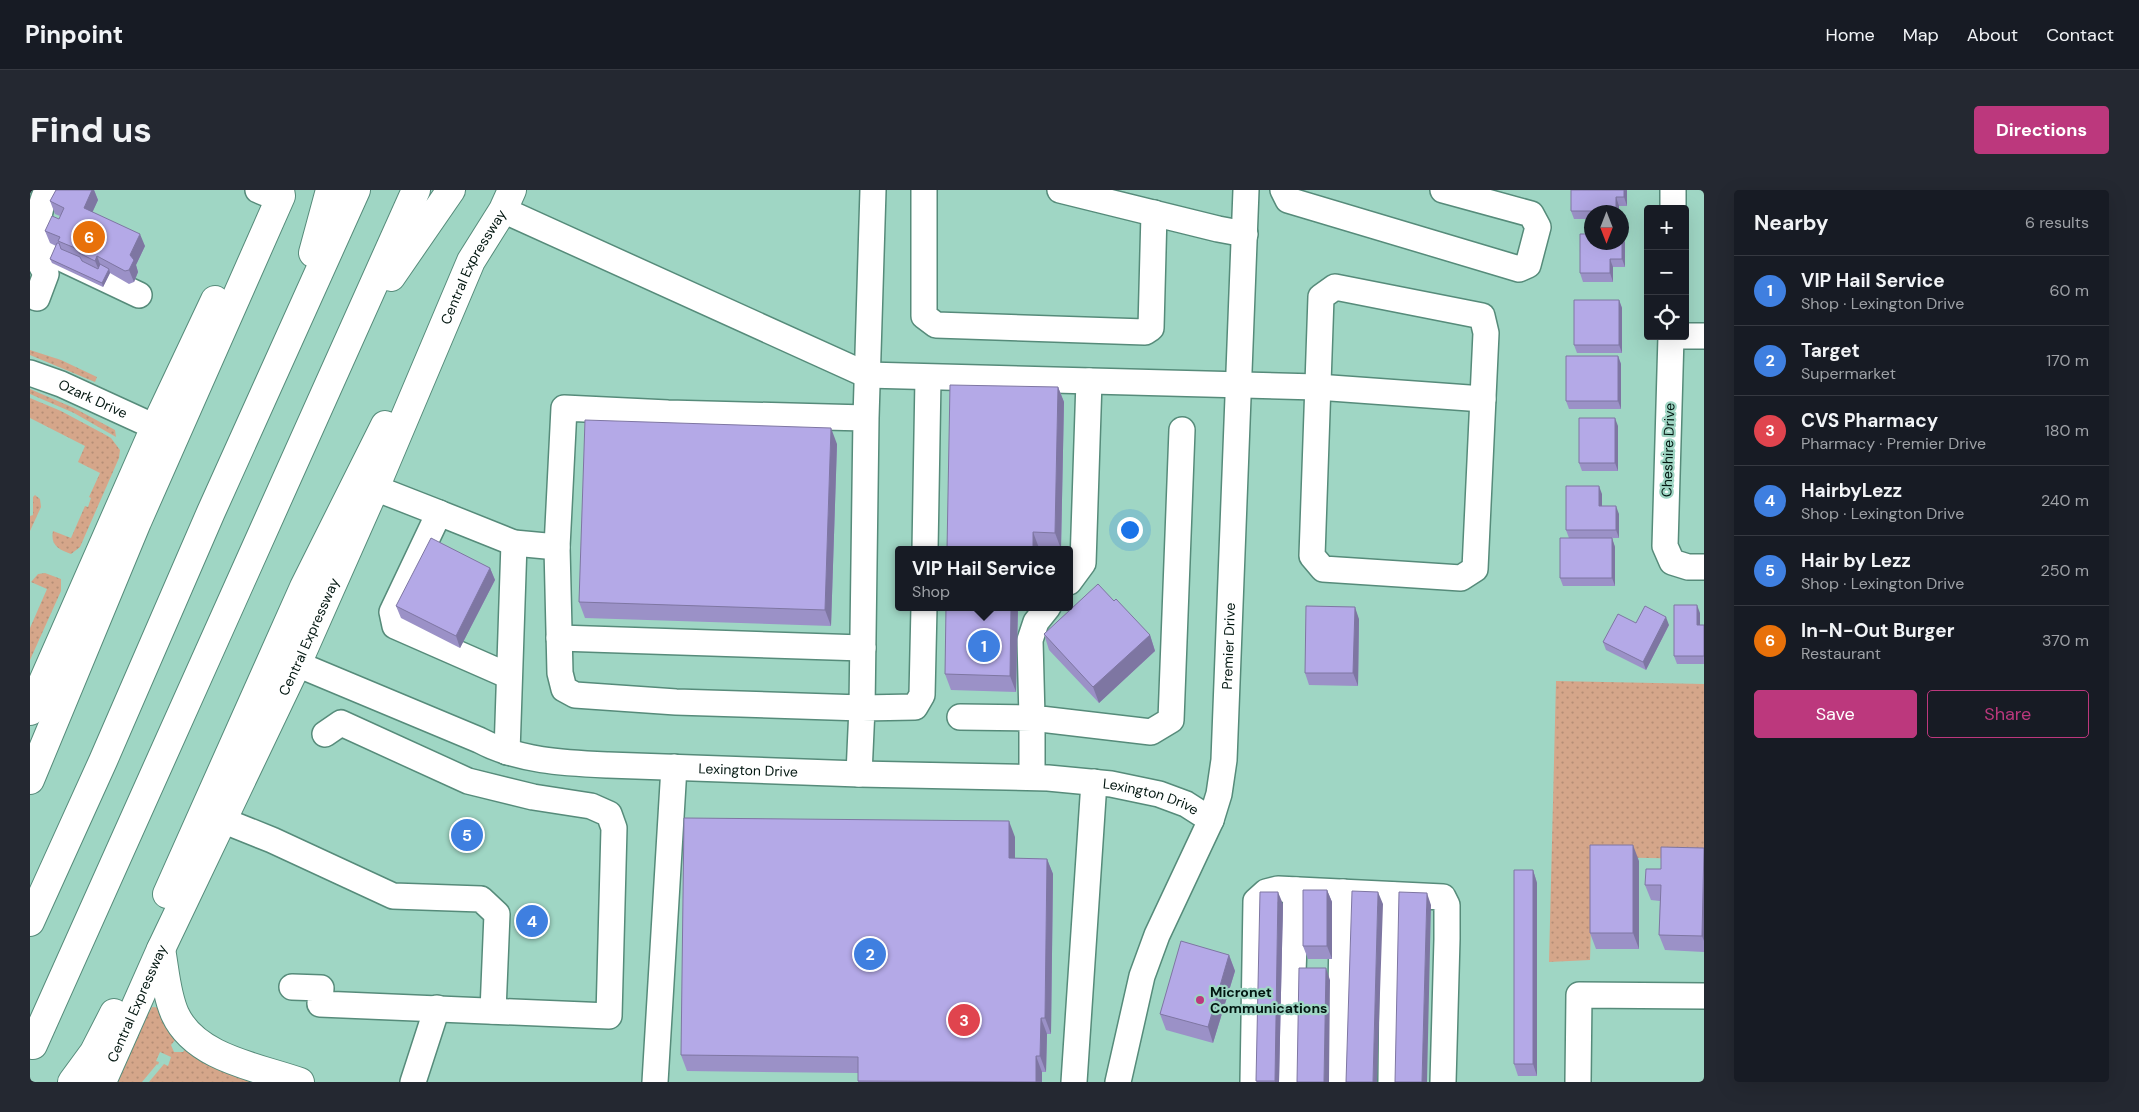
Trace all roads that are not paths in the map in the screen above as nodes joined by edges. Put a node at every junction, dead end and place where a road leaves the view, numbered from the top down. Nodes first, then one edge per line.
1 (36, 190) edge
2 (47, 190) edge
3 (330, 190) edge
4 (356, 190) edge
5 (416, 190) edge
6 (451, 190) edge
7 (873, 190) edge
8 (924, 190) edge
9 (1060, 190) edge
10 (1246, 190) edge
11 (1283, 190) edge
12 (1443, 190) edge
13 (1673, 190) edge
14 (268, 191) edge
15 (507, 200) edge
16 (1673, 205) edge
17 (1154, 213) junction
18 (1245, 234) junction
19 (471, 261) junction
20 (139, 295) dead end
21 (37, 298) dead end
22 (294, 329) junction
23 (351, 336) junction
24 (1689, 336) edge
25 (1704, 336) edge
26 (1671, 340) edge
27 (30, 373) edge
28 (867, 375) junction
29 (928, 378) junction
30 (1089, 381) junction
31 (1239, 384) junction
32 (1317, 387) junction
33 (1483, 400) junction
34 (866, 418) junction
35 (155, 427) junction
36 (1182, 430) dead end
37 (375, 488) junction
38 (439, 514) junction
39 (514, 543) junction
40 (925, 546) edge
41 (557, 547) junction
42 (1704, 567) edge
43 (1073, 577) edge
44 (924, 611) edge
45 (1045, 611) edge
46 (559, 638) junction
47 (863, 648) junction
48 (297, 664) junction
49 (509, 676) junction
50 (350, 686) junction
51 (862, 708) junction
52 (30, 711) edge
53 (960, 717) dead end
54 (1032, 718) junction
55 (508, 752) junction
56 (545, 760) junction
57 (674, 767) junction
58 (859, 774) junction
59 (1032, 777) junction
60 (30, 780) edge
61 (1094, 782) junction
62 (540, 798) junction
63 (222, 820) junction
64 (1211, 820) junction
65 (1296, 890) junction
66 (1343, 892) junction
67 (1393, 894) junction
68 (30, 922) edge
69 (161, 950) junction
70 (292, 987) dead end
71 (1704, 996) edge
72 (438, 1008) junction
73 (493, 1012) junction
74 (33, 1045) dead end
75 (72, 1082) edge
76 (102, 1082) edge
77 (300, 1082) edge
78 (414, 1082) edge
79 (655, 1082) edge
80 (1074, 1082) edge
81 (1118, 1082) edge
82 (1253, 1082) edge
83 (1289, 1082) edge
84 (1339, 1082) edge
85 (1391, 1082) edge
86 (1443, 1082) edge
87 (1578, 1082) edge

1 - 21 street
2 - 20 street
3 - 22 main road
4 - 22 main road
5 - 23 main road
6 - 23 main road
7 - 28 street
8 - 17 street
9 - 17 street
10 - 18 street, Premier Drive
11 - 12 street
13 - 16 street
14 - 35 main road
14 - 60 main road
15 - 19 main road, Central Expressway
15 - 28 street
17 - 18 street
18 - 31 street, Premier Drive
19 - 37 main road, Central Expressway
19 - 75 main road
22 - 68 main road
23 - 74 main road
24 - 25 street
26 - 42 street, Cheshire Drive
27 - 35 street, Ozark Drive
28 - 29 street
28 - 34 street
29 - 30 street
29 - 40 street
30 - 31 street
30 - 43 street
31 - 32 street
31 - 64 street, Premier Drive
32 - 33 street
32 - 33 street
32 - 33 street
34 - 41 street
34 - 47 street
35 - 52 main road
36 - 54 street
37 - 38 street
37 - 48 main road, Central Expressway
38 - 39 street
38 - 49 street
39 - 41 street
39 - 49 street
41 - 46 street
44 - 51 street
45 - 54 street
46 - 47 street
46 - 51 street
47 - 51 street
48 - 50 street, Lexington Drive
48 - 63 main road, Central Expressway
49 - 55 street
50 - 55 street, Lexington Drive
50 - 62 street
51 - 58 street
53 - 54 street
54 - 59 street
55 - 56 street, Lexington Drive
56 - 57 street, Lexington Drive
56 - 62 street
57 - 58 street, Lexington Drive
57 - 79 street
58 - 59 street, Lexington Drive
59 - 61 street, Lexington Drive
61 - 64 street, Lexington Drive
61 - 80 street
62 - 73 street
63 - 69 main road, Central Expressway
63 - 73 street
64 - 81 street, Premier Drive
65 - 66 street
65 - 82 street
65 - 83 street
66 - 67 street
66 - 84 street
67 - 85 street
67 - 86 street
69 - 76 main road, Central Expressway
69 - 77 main road
70 - 72 street
71 - 87 street
72 - 73 street
72 - 78 street

